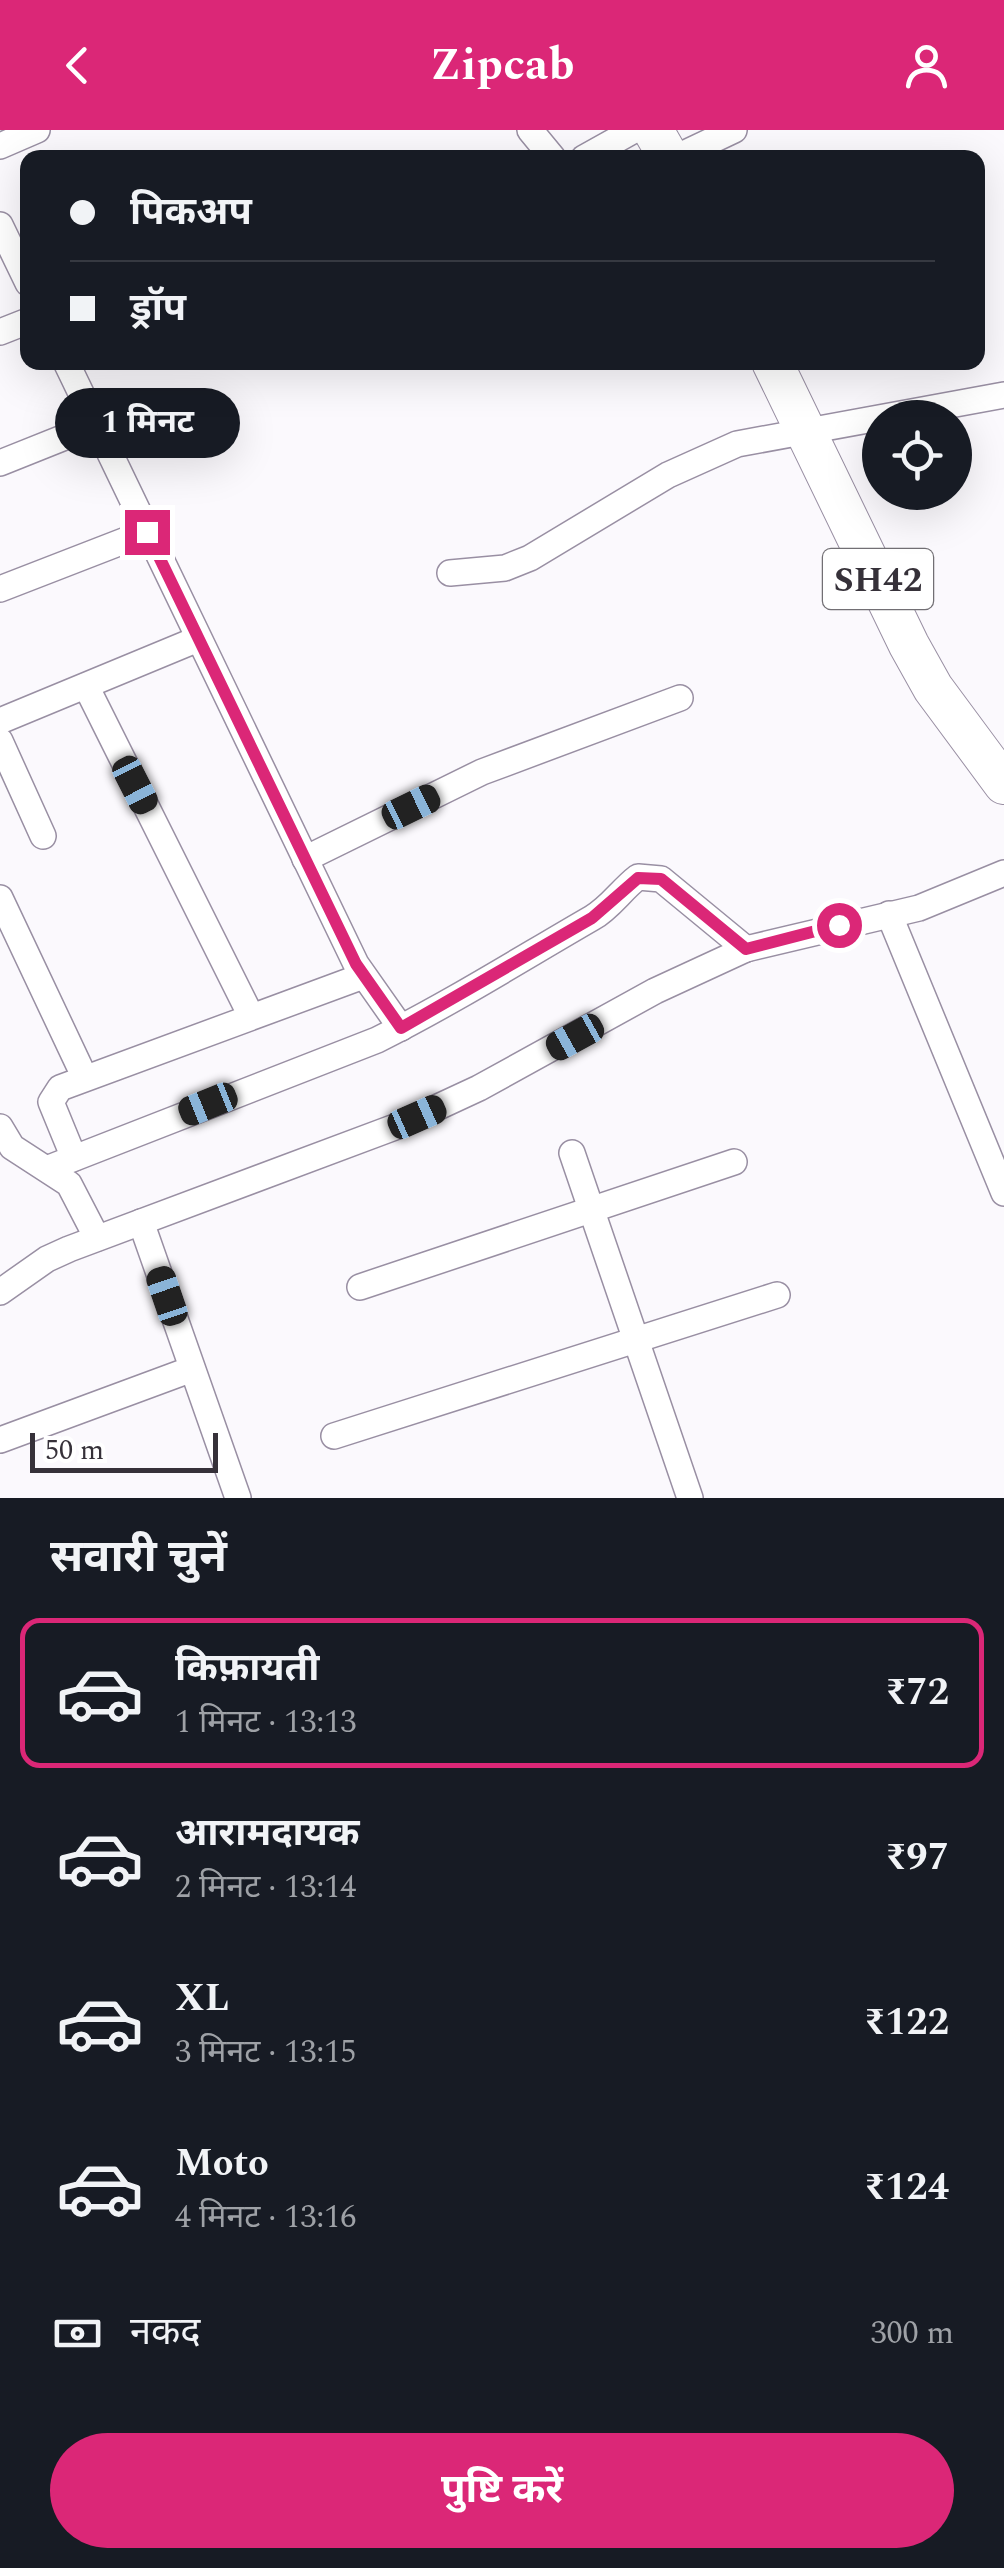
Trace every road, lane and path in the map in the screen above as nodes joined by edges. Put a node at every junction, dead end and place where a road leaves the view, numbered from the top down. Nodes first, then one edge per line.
1 (36, 130) edge
2 (530, 130) edge
3 (634, 130) edge
4 (734, 130) edge
5 (0, 146) edge
6 (546, 150) edge
7 (598, 150) edge
8 (690, 150) edge
9 (0, 225) edge
10 (20, 266) edge
11 (70, 370) edge
12 (776, 370) edge
13 (1004, 395) edge
14 (96, 425) junction
15 (808, 433) junction
16 (0, 463) edge
17 (147, 532) junction
18 (450, 572) dead end
19 (0, 589) edge
20 (198, 640) junction
21 (86, 686) junction
22 (680, 698) dead end
23 (0, 721) edge
24 (0, 740) edge
25 (1004, 784) edge
26 (44, 836) dead end
27 (305, 859) junction
28 (1004, 873) edge
29 (0, 898) edge
30 (888, 914) junction
31 (746, 949) junction
32 (363, 976) junction
33 (251, 1016) junction
34 (401, 1028) junction
35 (84, 1076) junction
36 (0, 1127) edge
37 (572, 1153) dead end
38 (74, 1158) junction
39 (734, 1162) dead end
40 (48, 1168) junction
41 (1004, 1193) edge
42 (591, 1209) junction
43 (141, 1222) junction
44 (97, 1238) junction
45 (360, 1287) dead end
46 (0, 1292) edge
47 (777, 1295) dead end
48 (637, 1342) junction
49 (192, 1369) junction
50 (334, 1436) dead end
51 (0, 1440) edge
52 (238, 1498) edge
53 (690, 1498) edge

1 - 5 street
2 - 6 street
3 - 7 street
4 - 8 street
9 - 10 street
11 - 14 street
12 - 15 main road, SH42
13 - 15 street
14 - 16 street
14 - 17 street
15 - 18 street
15 - 25 main road, SH42
17 - 19 street
17 - 20 street
20 - 21 street
20 - 27 street
21 - 23 street
21 - 33 street
22 - 27 street
24 - 26 street
27 - 32 street
28 - 30 street
29 - 35 street
30 - 31 street
30 - 41 street
31 - 34 street
31 - 43 street
32 - 33 street
32 - 34 street
33 - 35 street
34 - 38 street
35 - 38 street
36 - 40 street
37 - 42 street
38 - 40 street
39 - 42 street
40 - 44 street
42 - 45 street
42 - 48 street
43 - 44 street
43 - 49 street
44 - 46 street
47 - 48 street
48 - 50 street
48 - 53 street
49 - 51 street
49 - 52 street

